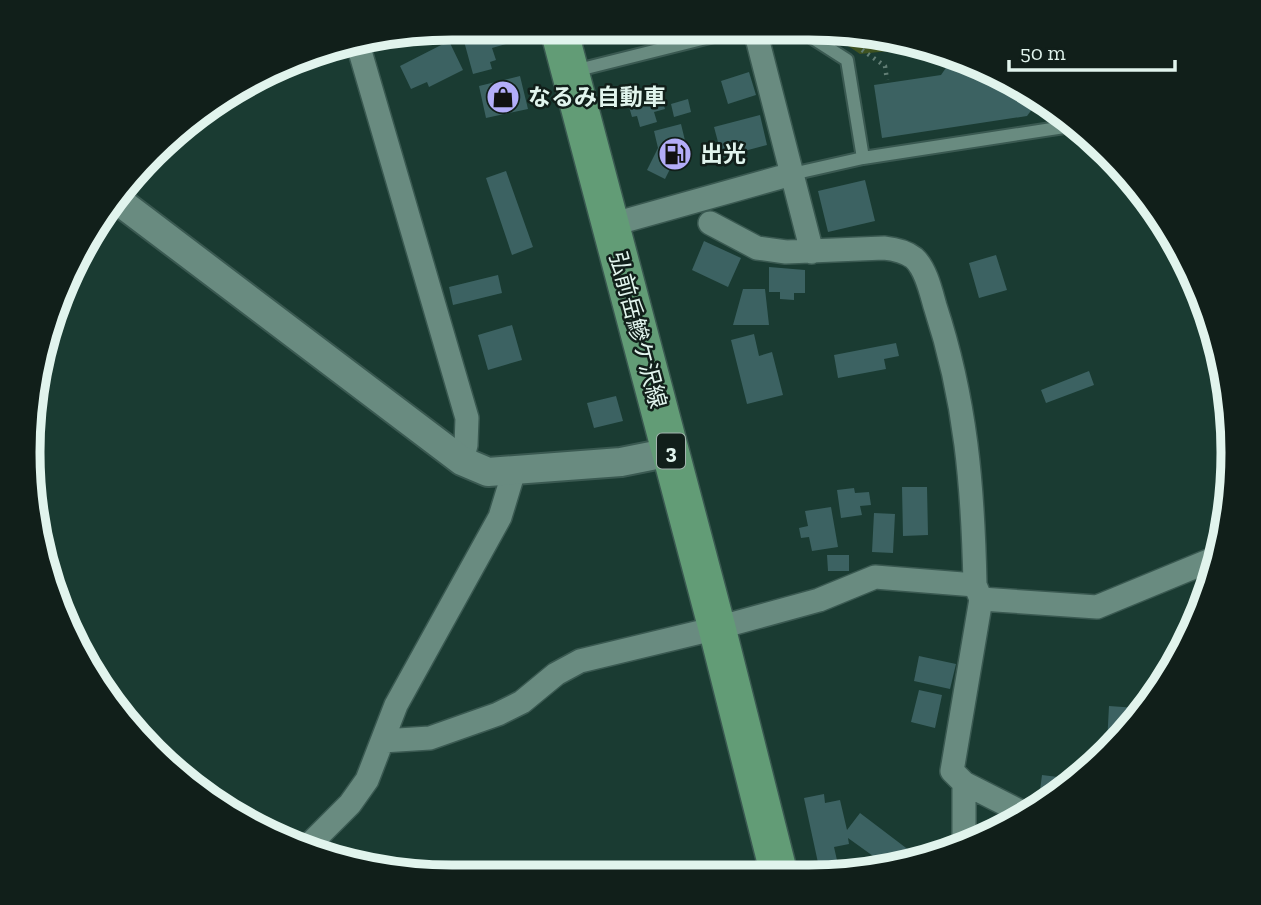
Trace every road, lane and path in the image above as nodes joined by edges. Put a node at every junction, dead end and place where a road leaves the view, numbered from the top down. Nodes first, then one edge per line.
1 (562, 40) edge
2 (698, 40) edge
3 (758, 40) edge
4 (817, 40) edge
5 (852, 43) dead end
6 (360, 51) edge
7 (570, 72) junction
8 (887, 80) dead end
9 (1062, 127) edge
10 (863, 158) junction
11 (792, 174) junction
12 (123, 204) edge
13 (710, 223) dead end
14 (610, 225) junction
15 (812, 253) junction
16 (671, 452) junction
17 (461, 461) junction
18 (514, 471) junction
19 (1206, 563) edge
20 (978, 592) junction
21 (717, 628) junction
22 (382, 741) junction
23 (964, 783) junction
24 (1016, 809) edge
25 (964, 834) edge
26 (313, 840) edge
27 (777, 865) edge

1 - 7 main road, 弘前岳鰺ケ沢線 / 3
2 - 7 lane
3 - 11 street
4 - 10 lane
5 - 8 path
6 - 17 street
7 - 14 main road, 弘前岳鰺ケ沢線 / 3
9 - 10 lane
10 - 11 lane
11 - 14 street
11 - 15 street
12 - 17 street
13 - 15 street
14 - 16 main road, 弘前岳鰺ケ沢線 / 3
15 - 20 street
16 - 18 street
16 - 21 main road, 弘前岳鰺ケ沢線 / 3
17 - 18 street
18 - 22 street
19 - 20 street
20 - 21 street
20 - 23 street
21 - 22 street
21 - 27 main road, 弘前岳鰺ケ沢線 / 3
22 - 26 street
23 - 24 street
23 - 25 street

